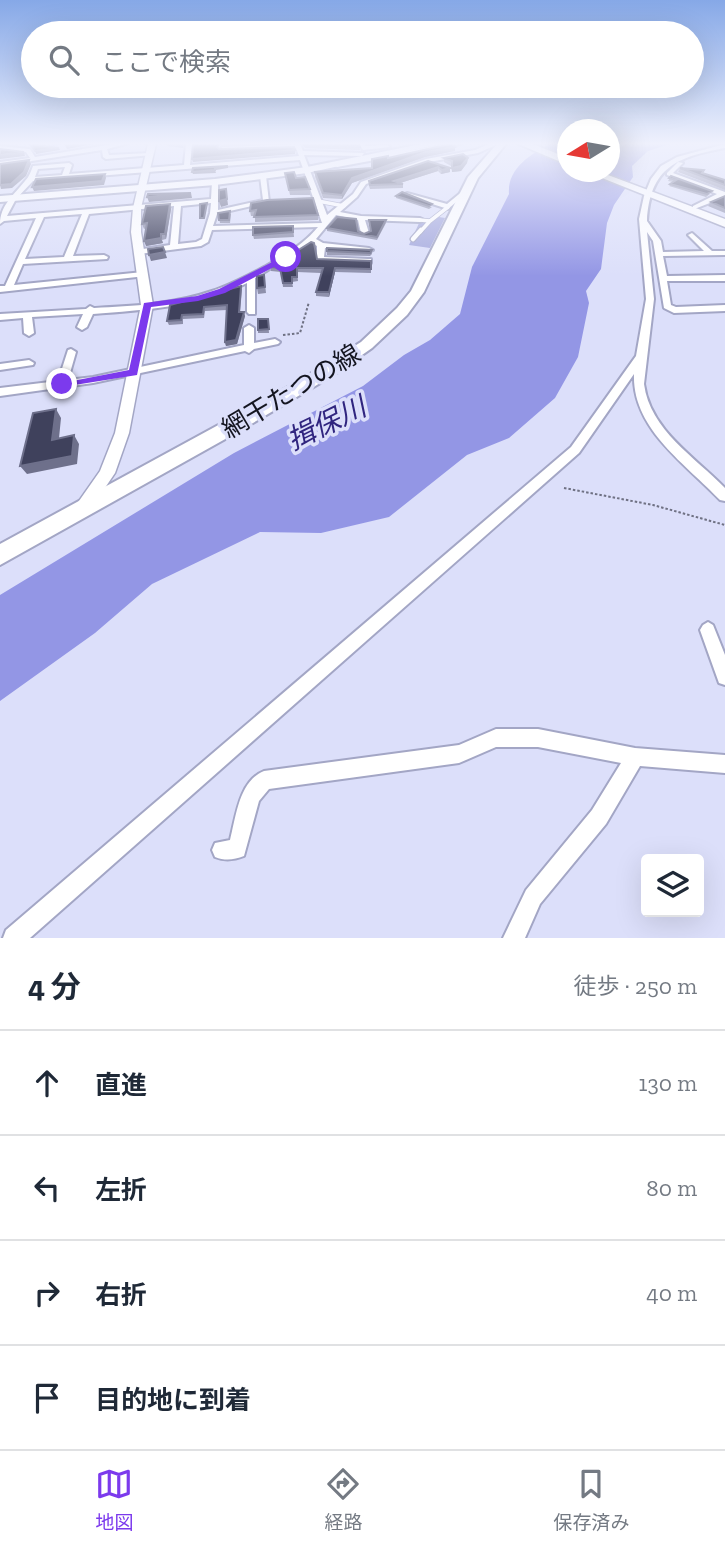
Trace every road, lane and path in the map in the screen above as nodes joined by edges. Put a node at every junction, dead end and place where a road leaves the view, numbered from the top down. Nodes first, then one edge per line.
1 (23, 188) edge
2 (143, 188) joint
3 (214, 188) edge
4 (265, 188) edge
5 (314, 188) edge
6 (361, 188) edge
7 (468, 188) edge
8 (639, 188) edge
9 (641, 188) edge
10 (705, 188) edge
11 (646, 190) junction
12 (466, 191) junction
13 (407, 195) edge
14 (724, 195) edge
15 (13, 198) junction
16 (0, 200) edge
17 (213, 201) junction
18 (267, 201) junction
19 (280, 201) edge
20 (319, 202) junction
21 (307, 203) edge
22 (178, 205) junction
23 (344, 206) junction
24 (448, 206) junction
25 (695, 207) junction
26 (137, 208) junction
27 (86, 212) junction
28 (214, 212) junction
29 (336, 213) junction
30 (41, 216) junction
31 (361, 218) junction
32 (1, 220) edge
33 (421, 220) joint
34 (725, 220) edge
35 (430, 221) junction
36 (643, 221) junction
37 (326, 223) junction
38 (211, 228) junction
39 (365, 233) edge
40 (692, 235) dead end
41 (413, 239) dead end
42 (317, 243) junction
43 (174, 248) junction
44 (369, 250) edge
45 (139, 253) junction
46 (710, 253) junction
47 (725, 253) edge
48 (660, 254) junction
49 (104, 255) joint
50 (68, 258) junction
51 (368, 261) edge
52 (20, 262) junction
53 (143, 274) junction
54 (96, 278) junction
55 (251, 278) junction
56 (725, 278) edge
57 (663, 279) junction
58 (4, 288) edge
59 (309, 302) dead end
60 (147, 305) junction
61 (725, 308) edge
62 (90, 309) junction
63 (251, 312) dead end
64 (27, 314) junction
65 (0, 317) edge
66 (82, 327) dead end
67 (250, 328) dead end
68 (29, 333) dead end
69 (275, 342) joint
70 (249, 350) junction
71 (71, 352) dead end
72 (640, 358) junction
73 (29, 363) dead end
74 (0, 367) edge
75 (134, 372) junction
76 (62, 384) junction
77 (0, 392) edge
78 (564, 488) dead end
79 (725, 496) edge
80 (80, 511) junction
81 (725, 525) edge
82 (0, 555) edge
83 (708, 630) dead end
84 (725, 677) edge
85 (635, 757) junction
86 (725, 764) edge
87 (222, 850) dead end
88 (14, 938) edge
89 (514, 938) edge

1 - 15 street
2 - 15 main road
2 - 26 street
3 - 17 street
4 - 18 street
5 - 20 street
6 - 23 street
7 - 12 main road, 網干たつの線
8 - 11 highway
9 - 11 highway
10 - 14 street
11 - 25 highway
11 - 34 highway
11 - 36 street
12 - 24 street
12 - 80 main road, 網干たつの線
13 - 24 street
14 - 25 street
15 - 16 main road
15 - 32 street
17 - 22 street
17 - 28 street
18 - 19 street
18 - 28 street
20 - 21 street
20 - 23 lane
20 - 37 street
22 - 26 street
22 - 43 street
23 - 29 street
24 - 35 lane
25 - 34 highway
26 - 27 street
26 - 45 street
27 - 30 street
27 - 50 street
28 - 38 street
29 - 31 street
29 - 37 street
30 - 32 street
30 - 52 street
31 - 33 street
31 - 39 street
33 - 35 lane
35 - 41 lane
36 - 48 street
36 - 72 street
37 - 38 street
37 - 42 street
38 - 43 street
40 - 46 street
42 - 44 street
42 - 51 street
42 - 55 street
43 - 45 street
45 - 53 street
46 - 47 street
46 - 48 street
48 - 57 street
49 - 50 street
49 - 54 street
50 - 52 street
52 - 58 street
53 - 54 street
53 - 60 street
54 - 58 street
55 - 60 street
55 - 63 street
56 - 57 street
57 - 61 street
59 - 69 path
60 - 62 street
60 - 75 street
62 - 64 street
62 - 66 street
64 - 65 street
64 - 68 street
67 - 70 street
69 - 70 street
70 - 75 street
71 - 76 street
72 - 79 street
72 - 88 street
73 - 74 street
75 - 76 street
75 - 80 street
76 - 77 street
78 - 81 path
80 - 82 main road, 網干たつの線
83 - 84 street
85 - 86 street
85 - 87 street
85 - 89 street

